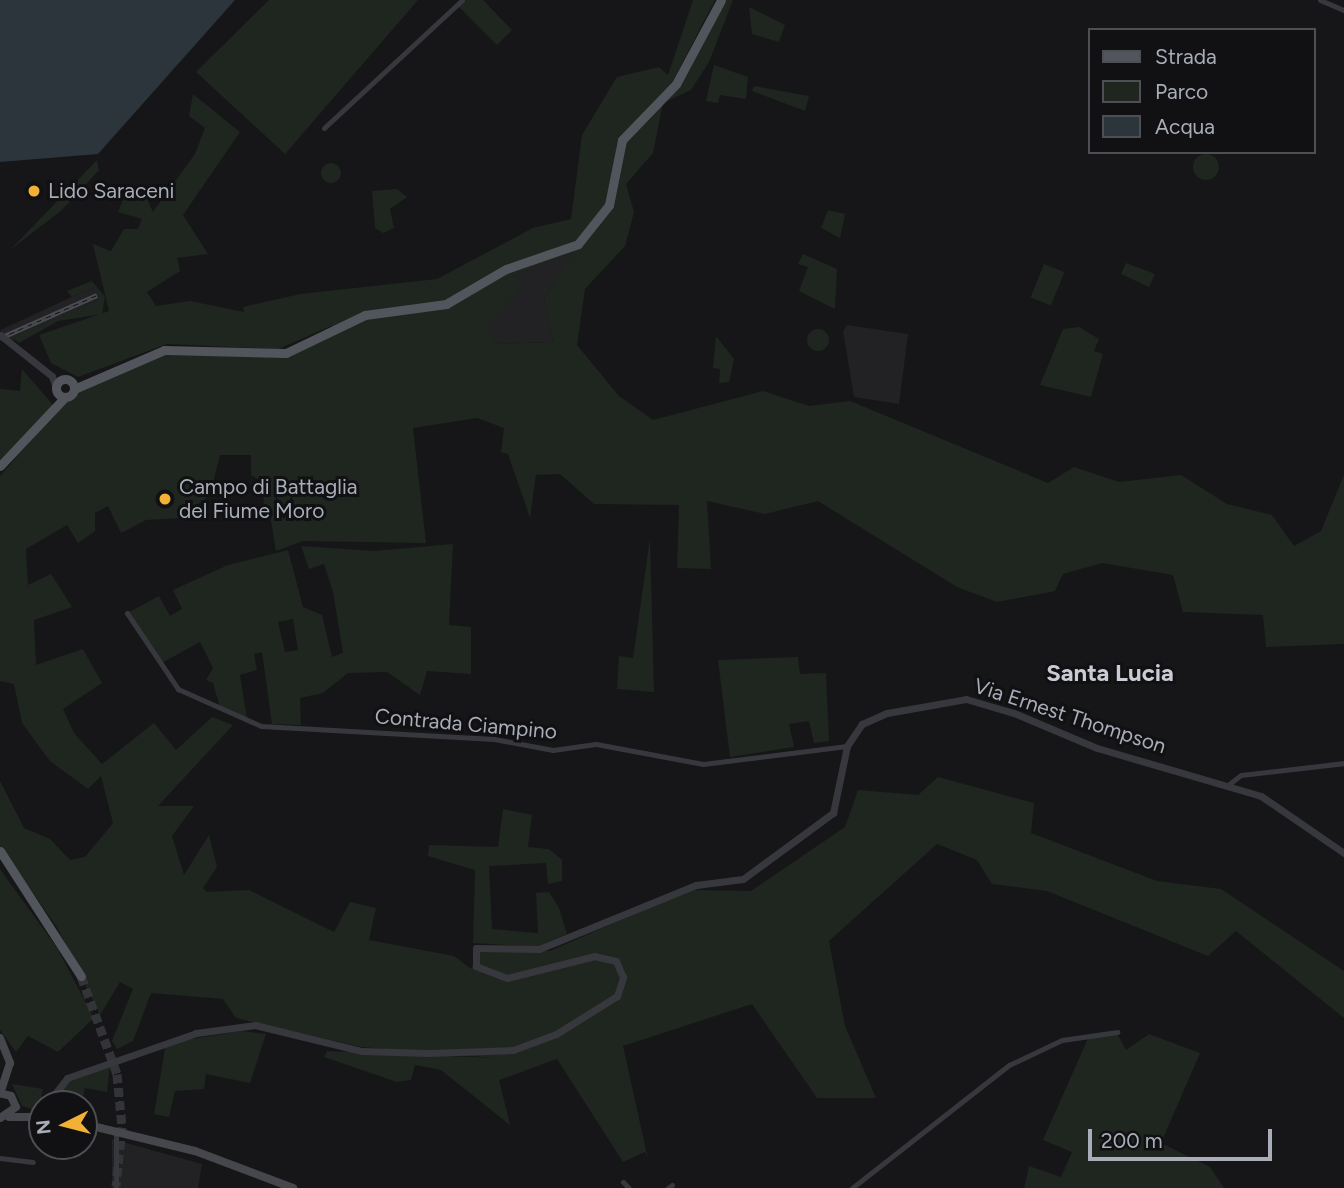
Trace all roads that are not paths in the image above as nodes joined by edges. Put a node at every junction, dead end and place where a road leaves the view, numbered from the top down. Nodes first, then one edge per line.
1 (462, 0) edge
2 (721, 0) edge
3 (1320, 0) edge
4 (1344, 10) edge
5 (324, 128) dead end
6 (0, 335) edge
7 (52, 376) junction
8 (69, 384) junction
9 (60, 394) junction
10 (0, 466) edge
11 (127, 613) dead end
12 (847, 746) junction
13 (1344, 763) edge
14 (1228, 785) junction
15 (0, 851) edge
16 (1344, 853) edge
17 (0, 860) edge
18 (28, 891) junction
19 (81, 976) tunnel mouth
20 (1117, 1032) dead end
21 (0, 1038) edge
22 (8, 1074) junction
23 (58, 1090) edge
24 (0, 1093) edge
25 (11, 1096) junction
26 (16, 1107) junction
27 (28, 1112) edge
28 (28, 1117) edge
29 (5, 1118) edge
30 (98, 1127) edge
31 (116, 1130) junction
32 (0, 1158) edge
33 (33, 1162) dead end
34 (623, 1182) dead end
35 (116, 1188) edge
36 (293, 1188) edge
37 (629, 1188) edge
38 (852, 1188) edge

1 - 5 street
2 - 8 main road
3 - 4 street
6 - 7 street, bridge
7 - 8 street
7 - 9 street
8 - 9 main road
8 - 9 main road
9 - 10 main road
11 - 12 street, Contrada Ciampino
12 - 14 street, Via Ernest Thompson
12 - 23 street, Via Ernest Thompson
13 - 14 street
14 - 16 street, Via Ernest Thompson
15 - 18 main road
17 - 18 main road
18 - 19 main road
20 - 38 street
21 - 22 main road
22 - 24 main road
22 - 25 main road
24 - 25 main road
25 - 26 main road
26 - 27 main road
26 - 29 main road
28 - 29 main road
30 - 31 main road
31 - 35 street
31 - 36 main road
32 - 33 street
34 - 37 street

